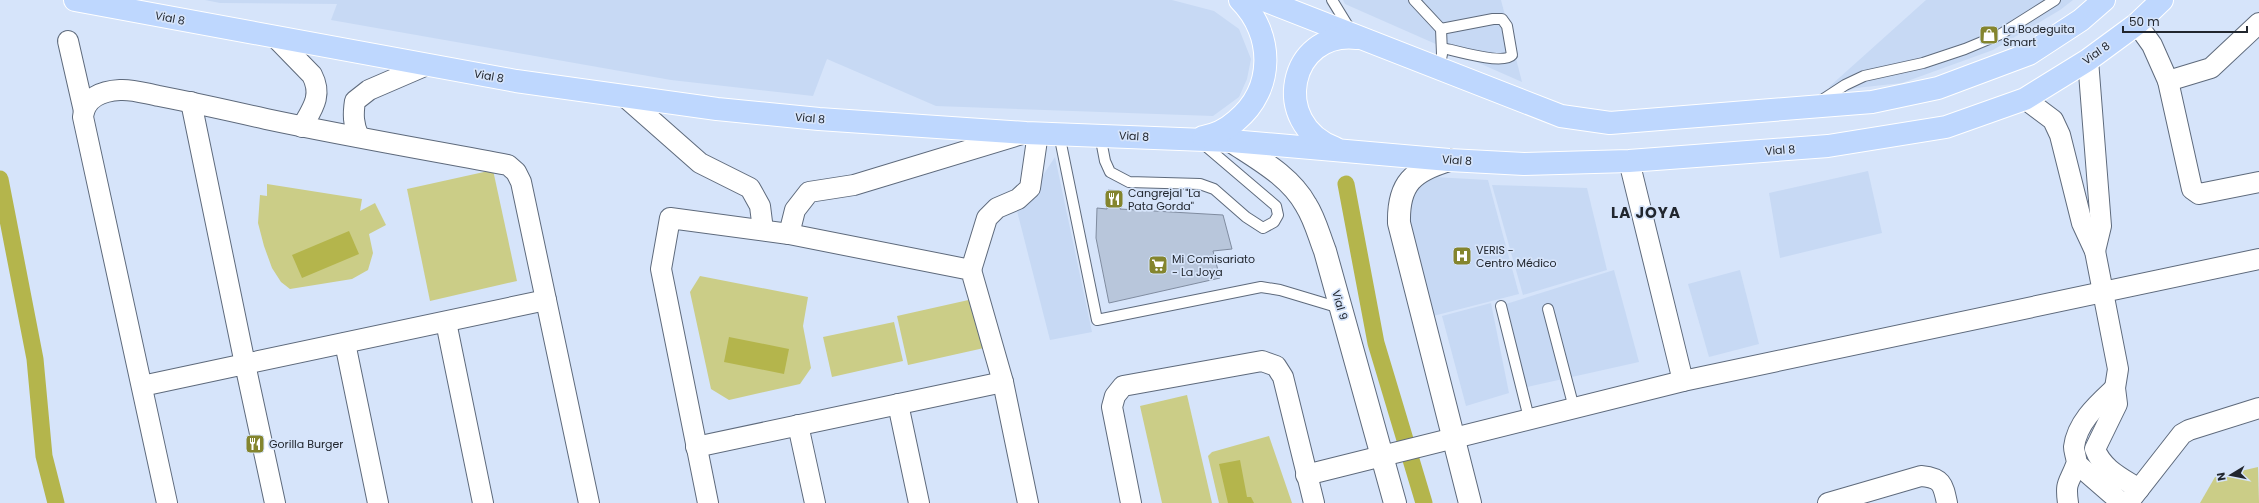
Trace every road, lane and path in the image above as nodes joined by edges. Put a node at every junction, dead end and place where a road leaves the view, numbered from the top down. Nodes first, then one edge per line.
1 (75, 0) edge
2 (1240, 0) edge
3 (1332, 0) edge
4 (1414, 0) edge
5 (2055, 0) edge
6 (2104, 0) edge
7 (2162, 0) edge
8 (1275, 2) edge
9 (2259, 23) edge
10 (2137, 24) junction
11 (1441, 29) junction
12 (1358, 37) junction
13 (276, 38) junction
14 (68, 41) dead end
15 (1441, 58) junction
16 (2088, 60) junction
17 (427, 65) junction
18 (2168, 82) junction
19 (624, 96) junction
20 (2025, 98) junction
21 (191, 102) junction
22 (1810, 108) junction
23 (84, 111) junction
24 (302, 127) junction
25 (1041, 133) junction
26 (1100, 135) junction
27 (359, 137) junction
28 (1189, 139) junction
29 (1231, 141) junction
30 (1347, 150) junction
31 (1449, 160) junction
32 (1629, 161) junction
33 (2259, 182) edge
34 (763, 230) junction
35 (789, 234) junction
36 (2095, 251) junction
37 (2259, 259) edge
38 (971, 270) junction
39 (546, 300) junction
40 (2104, 301) junction
41 (1501, 306) dead end
42 (1340, 308) junction
43 (1548, 309) dead end
44 (446, 322) junction
45 (345, 343) junction
46 (245, 364) junction
47 (2117, 379) junction
48 (1683, 381) junction
49 (1003, 382) junction
50 (142, 386) junction
51 (898, 404) junction
52 (1574, 408) junction
53 (2259, 410) edge
54 (1529, 418) junction
55 (798, 425) junction
56 (1453, 437) junction
57 (696, 446) junction
58 (1381, 455) junction
59 (2077, 464) junction
60 (1306, 475) junction
61 (2134, 496) edge
62 (1836, 502) edge
63 (167, 503) edge
64 (275, 503) edge
65 (378, 503) edge
66 (483, 503) edge
67 (589, 503) edge
68 (708, 503) edge
69 (815, 503) edge
70 (919, 503) edge
71 (1028, 503) edge
72 (1131, 503) edge
73 (1314, 503) edge
74 (1395, 503) edge
75 (1470, 503) edge
76 (1948, 503) edge
77 (2068, 503) edge
78 (2122, 503) edge

1 - 13 main road, Vial 8
2 - 28 main road
3 - 12 lane
4 - 11 lane
5 - 22 lane
6 - 22 main road
7 - 10 main road, Vial 8
8 - 12 main road
9 - 18 street
10 - 16 main road, Vial 8
10 - 18 street
11 - 15 lane
11 - 15 lane
12 - 15 main road
12 - 30 main road
13 - 17 main road, Vial 8
13 - 24 street
14 - 23 street
15 - 22 main road
16 - 20 main road, Vial 8
16 - 36 street
17 - 19 main road, Vial 8
17 - 27 street
18 - 33 street
19 - 25 main road, Vial 8
19 - 34 street
20 - 32 main road, Vial 8
20 - 36 street
21 - 23 street
21 - 24 street
21 - 46 street
23 - 50 street
24 - 27 street
25 - 26 main road, Vial 8
25 - 35 street
25 - 38 street
25 - 42 lane
26 - 28 main road, Vial 8
26 - 28 lane
27 - 39 street
28 - 29 main road, Vial 8
29 - 30 main road, Vial 8
29 - 42 street, Vial 9
30 - 31 main road, Vial 8
31 - 32 main road, Vial 8
31 - 56 street
32 - 48 street
34 - 35 street
34 - 57 street
35 - 38 street
36 - 40 street
37 - 40 street
38 - 49 street
39 - 44 street
39 - 67 street
40 - 47 street
40 - 48 street
41 - 54 lane
42 - 58 street, Vial 9
43 - 52 lane
44 - 45 street
44 - 66 street
45 - 46 street
45 - 65 street
46 - 50 street
46 - 64 street
47 - 59 street
47 - 61 street
48 - 52 street
49 - 51 street
49 - 71 street
50 - 63 street
51 - 55 street
51 - 70 street
52 - 54 street
53 - 61 street
54 - 56 street
55 - 57 street
55 - 69 street
56 - 58 street
56 - 75 street
57 - 68 street
58 - 60 street
58 - 74 street, Vial 9
59 - 77 street
59 - 78 street
60 - 72 street
60 - 73 street
62 - 76 street

